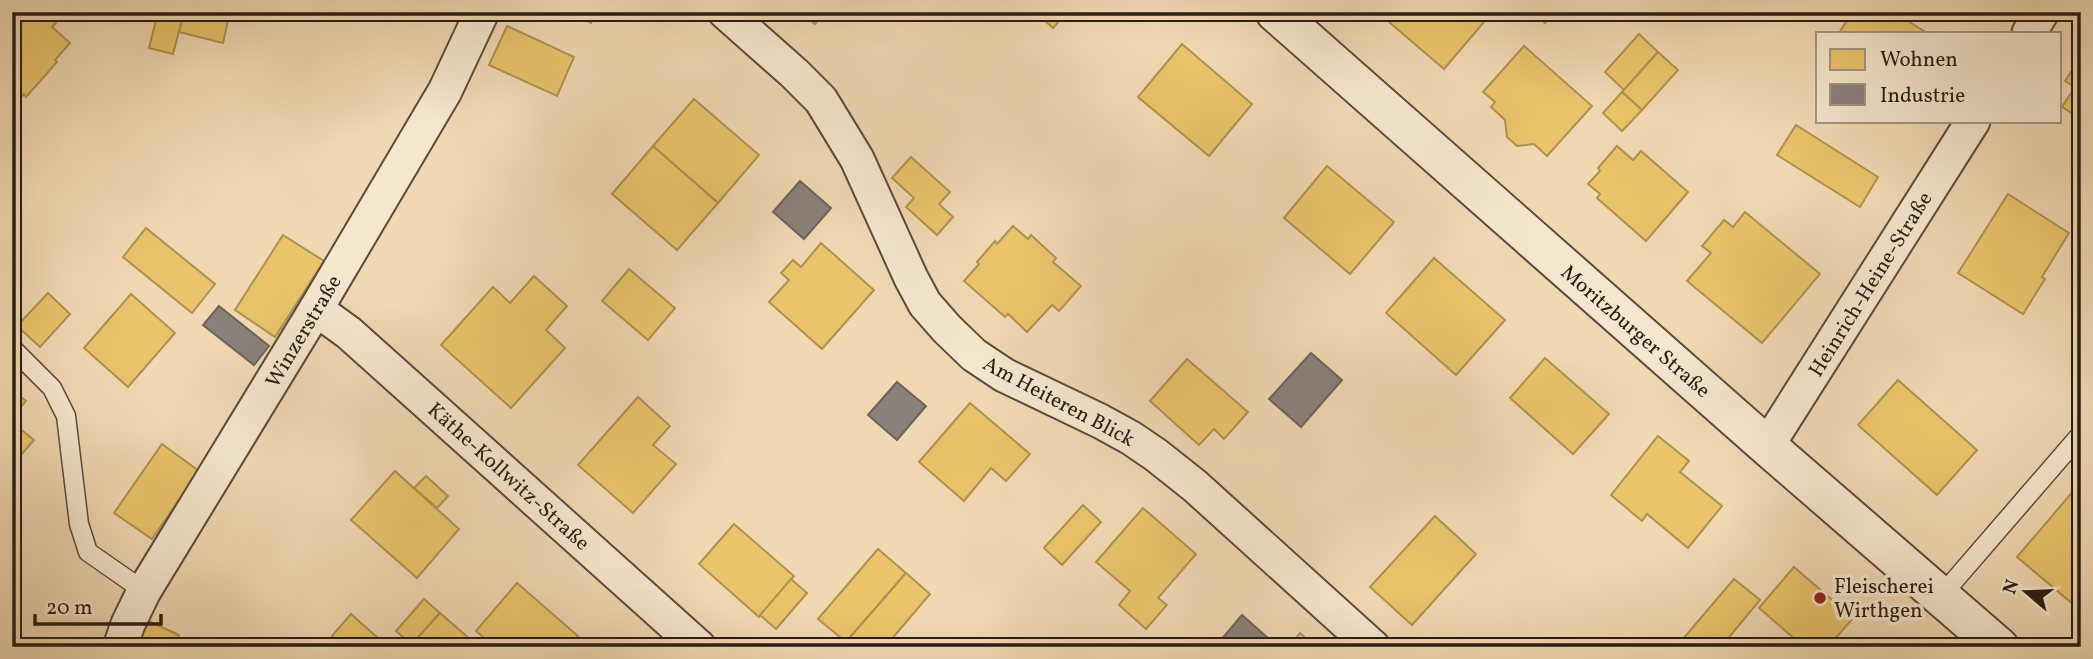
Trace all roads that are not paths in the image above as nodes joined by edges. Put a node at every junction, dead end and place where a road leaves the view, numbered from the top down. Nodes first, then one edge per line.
1 (482, 12) edge
2 (725, 12) edge
3 (1275, 12) edge
4 (2042, 12) edge
5 (2030, 32) edge
6 (1972, 122) edge
7 (317, 309) junction
8 (12, 348) edge
9 (2081, 434) edge
10 (1767, 446) junction
11 (144, 591) junction
12 (1941, 596) junction
13 (120, 647) edge
14 (699, 647) edge
15 (1373, 647) edge
16 (1999, 647) edge

1 - 7 street, Winzerstraße
2 - 15 street, Am Heiteren Blick
3 - 10 street, Moritzburger Straße
4 - 5 street
6 - 10 street, Heinrich-Heine-Straße
7 - 11 street, Winzerstraße
7 - 14 street, Käthe-Kollwitz-Straße
8 - 11 lane
9 - 12 lane
10 - 12 street, Moritzburger Straße
11 - 13 street, Winzerstraße
12 - 16 street, Moritzburger Straße

